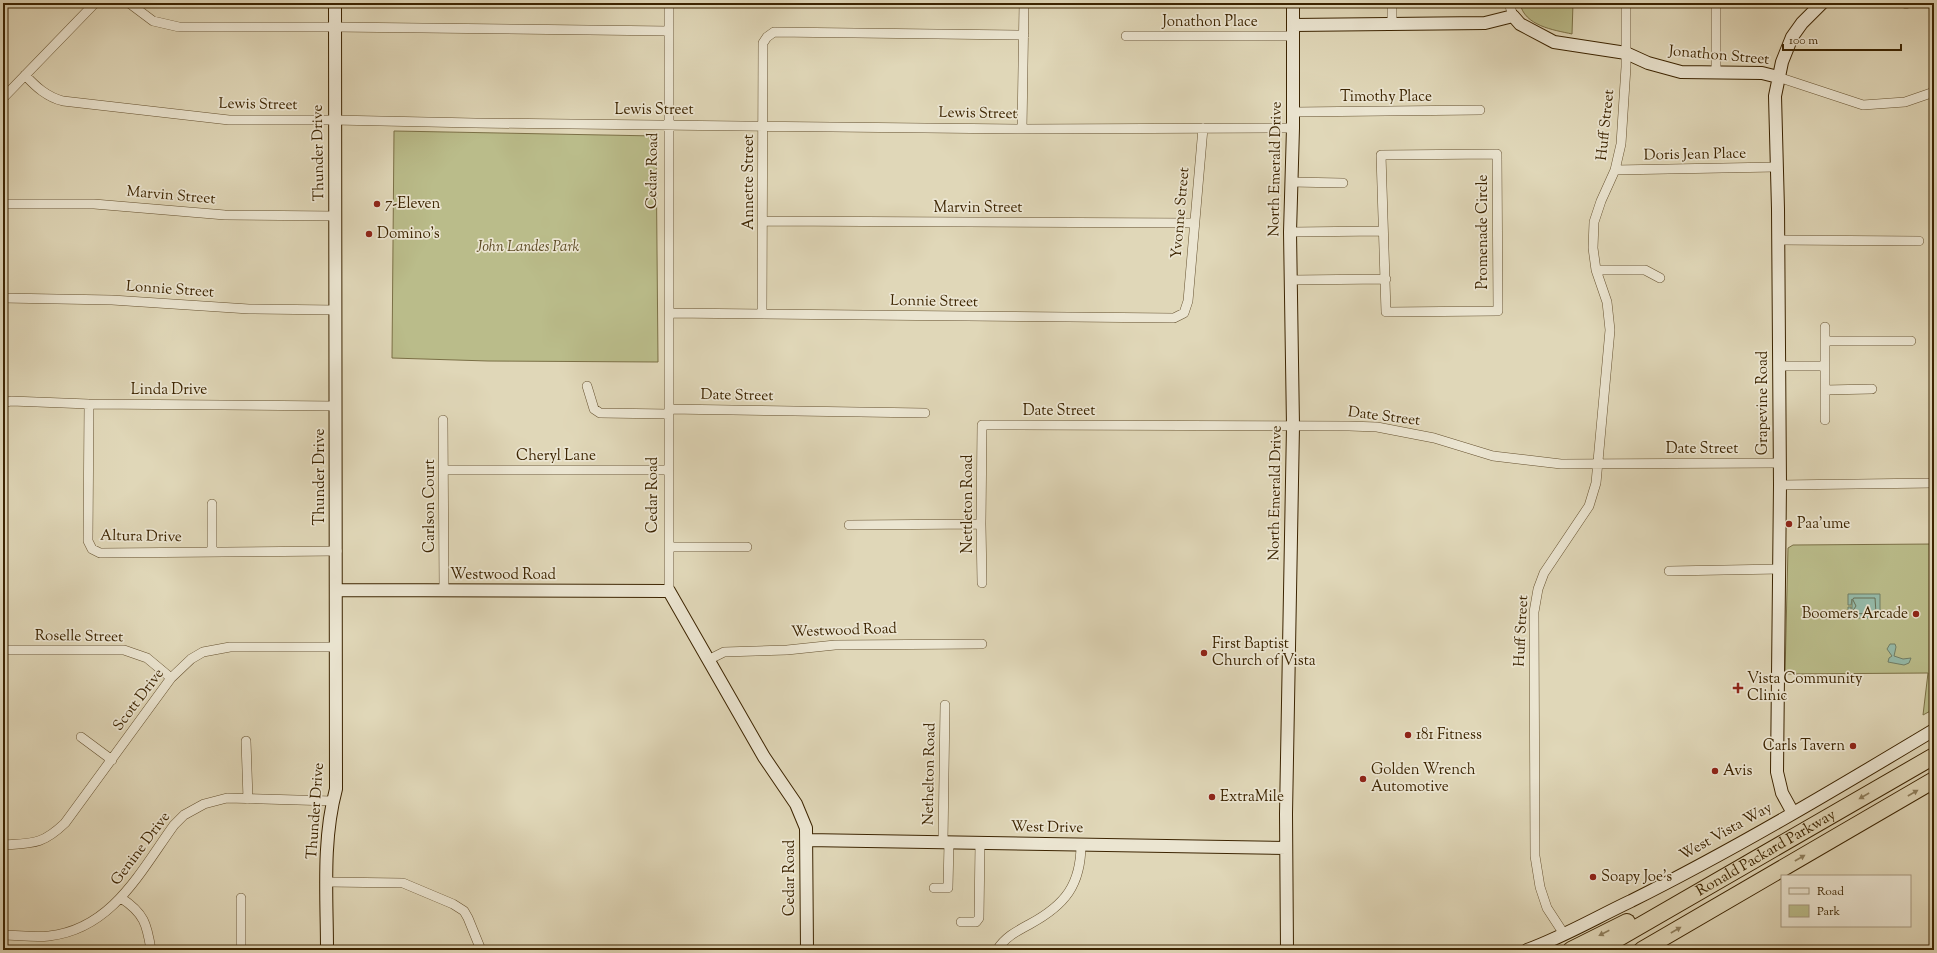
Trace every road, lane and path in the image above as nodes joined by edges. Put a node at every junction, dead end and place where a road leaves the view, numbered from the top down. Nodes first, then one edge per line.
1 (95, 3) edge
2 (129, 3) edge
3 (335, 3) edge
4 (669, 3) edge
5 (1024, 3) edge
6 (1293, 3) edge
7 (1392, 3) edge
8 (1509, 3) edge
9 (1626, 3) edge
10 (1716, 3) edge
11 (1822, 3) edge
12 (1513, 16) junction
13 (1392, 24) junction
14 (335, 27) junction
15 (1293, 30) junction
16 (669, 31) junction
17 (1024, 35) junction
18 (1126, 36) dead end
19 (1626, 53) junction
20 (1716, 73) junction
21 (25, 75) junction
22 (1778, 77) junction
23 (1934, 92) edge
24 (3, 98) edge
25 (1480, 110) dead end
26 (1293, 112) junction
27 (334, 120) junction
28 (670, 124) junction
29 (763, 125) junction
30 (1203, 128) junction
31 (1293, 128) junction
32 (1022, 129) junction
33 (1776, 167) junction
34 (1616, 170) junction
35 (1291, 182) junction
36 (1343, 183) dead end
37 (3, 204) edge
38 (336, 216) junction
39 (763, 221) junction
40 (1194, 223) junction
41 (1383, 231) junction
42 (1290, 232) junction
43 (1778, 240) junction
44 (1919, 241) dead end
45 (1596, 270) junction
46 (1660, 278) dead end
47 (1386, 279) junction
48 (1291, 280) junction
49 (3, 298) edge
50 (1188, 301) joint
51 (336, 310) junction
52 (669, 313) junction
53 (762, 314) junction
54 (1825, 327) dead end
55 (1825, 341) junction
56 (1911, 341) dead end
57 (1779, 366) junction
58 (1825, 366) junction
59 (587, 386) dead end
60 (1872, 389) dead end
61 (1825, 390) junction
62 (3, 403) edge
63 (89, 404) junction
64 (336, 406) junction
65 (669, 412) junction
66 (925, 413) dead end
67 (444, 420) dead end
68 (1825, 420) dead end
69 (982, 425) joint
70 (1293, 426) junction
71 (1779, 463) junction
72 (1598, 464) junction
73 (444, 470) junction
74 (669, 470) junction
75 (1934, 483) edge
76 (1780, 485) junction
77 (212, 504) dead end
78 (981, 524) junction
79 (849, 525) dead end
80 (669, 547) junction
81 (747, 547) dead end
82 (336, 551) junction
83 (212, 552) junction
84 (1780, 568) junction
85 (1669, 571) dead end
86 (982, 583) dead end
87 (336, 590) junction
88 (444, 591) junction
89 (669, 591) junction
90 (982, 644) dead end
91 (336, 647) junction
92 (3, 650) edge
93 (710, 659) junction
94 (171, 678) junction
95 (945, 705) dead end
96 (1934, 730) edge
97 (81, 737) dead end
98 (246, 741) dead end
99 (1934, 756) edge
100 (112, 760) junction
101 (1934, 780) edge
102 (248, 799) junction
103 (332, 801) junction
104 (1793, 813) junction
105 (807, 840) junction
106 (946, 842) junction
107 (980, 843) junction
108 (1081, 844) junction
109 (3, 845) edge
110 (1286, 848) junction
111 (327, 882) junction
112 (934, 888) dead end
113 (121, 898) junction
114 (240, 898) dead end
115 (1679, 903) junction
116 (961, 922) dead end
117 (1564, 934) junction
118 (3, 935) edge
119 (151, 950) edge
120 (240, 950) edge
121 (327, 950) edge
122 (481, 950) edge
123 (807, 950) edge
124 (997, 950) edge
125 (1287, 950) edge
126 (1527, 950) edge
127 (1571, 950) edge
128 (1598, 950) edge
129 (1642, 950) edge

1 - 21 street
2 - 14 street
3 - 14 street, Thunder Drive
4 - 16 street, Cedar Road
5 - 17 street
6 - 15 street, North Emerald Drive
7 - 13 street
8 - 12 street
9 - 19 street, Huff Street
10 - 20 street
11 - 22 street, Grapevine Road
12 - 13 street
12 - 19 street, Jonathon Street
13 - 15 street
14 - 16 street
14 - 27 street, Thunder Drive
15 - 18 street, Jonathon Place
15 - 26 street, North Emerald Drive
16 - 28 street, Cedar Road
17 - 29 street, Annette Street
17 - 32 street
19 - 20 street, Jonathon Street
19 - 34 street, Huff Street
20 - 22 street, Jonathon Street
21 - 24 street
21 - 27 street, Lewis Street
22 - 23 street, Jonathon Street
22 - 33 street, Grapevine Road
25 - 26 street, Timothy Place
26 - 31 street, North Emerald Drive
27 - 28 street, Lewis Street
27 - 38 street, Thunder Drive
28 - 29 street, Lewis Street
28 - 52 street, Cedar Road
29 - 32 street, Lewis Street
29 - 39 street, Annette Street
30 - 31 street, Lewis Street
30 - 32 street, Lewis Street
30 - 40 street, Yvonne Street
31 - 35 street, North Emerald Drive
33 - 34 street, Doris Jean Place
33 - 43 street, Grapevine Road
34 - 45 street, Huff Street
35 - 36 street
35 - 42 street, North Emerald Drive
37 - 38 street, Marvin Street
38 - 51 street, Thunder Drive
39 - 40 street, Marvin Street
39 - 53 street, Annette Street
40 - 50 street, Yvonne Street
41 - 42 street
41 - 47 street, Promenade Circle
41 - 47 street, Promenade Circle
42 - 48 street, North Emerald Drive
43 - 44 street
43 - 57 street, Grapevine Road
45 - 46 street
45 - 72 street, Huff Street
47 - 48 street
48 - 70 street, North Emerald Drive
49 - 51 street, Lonnie Street
50 - 53 street, Lonnie Street
51 - 64 street, Thunder Drive
52 - 53 street, Lonnie Street
52 - 65 street, Cedar Road
54 - 55 street
55 - 56 street
55 - 58 street
57 - 58 street
57 - 71 street, Grapevine Road
58 - 61 street
59 - 65 street, Date Street
60 - 61 street
61 - 68 street
62 - 63 street, Linda Drive
63 - 64 street, Linda Drive
63 - 83 street, Altura Drive
64 - 82 street, Thunder Drive
65 - 66 street, Date Street
65 - 74 street, Cedar Road
67 - 73 street, Carlson Court
69 - 70 street, Date Street
69 - 78 street, Nettleton Road
70 - 72 street, Date Street
70 - 110 street, North Emerald Drive
71 - 72 street, Date Street
71 - 76 street, Grapevine Road
72 - 117 street, Huff Street
73 - 74 street, Cheryl Lane
73 - 88 street, Carlson Court
74 - 80 street, Cedar Road
75 - 76 street
76 - 84 street, Grapevine Road
77 - 83 street
78 - 79 street
78 - 86 street, Nettleton Road
80 - 81 street
80 - 89 street, Cedar Road
82 - 83 street, Altura Drive
82 - 87 street, Thunder Drive
84 - 85 street
84 - 104 street, Grapevine Road
87 - 88 street, Westwood Road
87 - 91 street, Thunder Drive
88 - 89 street, Westwood Road
89 - 93 street, Cedar Road
90 - 93 street, Westwood Road
91 - 94 street, Scott Drive
91 - 103 street, Thunder Drive
92 - 94 street, Roselle Street
93 - 105 street, Cedar Road
94 - 100 street, Scott Drive
95 - 106 street, Nethelton Road
96 - 104 street, West Vista Way
97 - 100 street
98 - 102 street
99 -> 115 highway, Ronald Packard Parkway
100 - 109 street, Scott Drive
129 -> 101 highway, Ronald Packard Parkway
102 - 103 street, Genine Drive
102 - 113 street, Genine Drive
103 - 111 street, Thunder Drive
104 - 117 street, West Vista Way
105 - 106 street, West Drive
105 - 123 street, Cedar Road
106 - 107 street, West Drive
106 - 112 street, Nethelton Road
107 - 108 street, West Drive
107 - 116 street
108 - 110 street, West Drive
108 - 124 street
110 - 125 street, North Emerald Drive
111 - 121 street, Thunder Drive
111 - 122 street
113 - 118 street, Genine Drive
113 - 119 street
114 - 120 street
115 -> 127 highway
115 - 128 highway, Ronald Packard Parkway
117 - 126 street, West Vista Way

